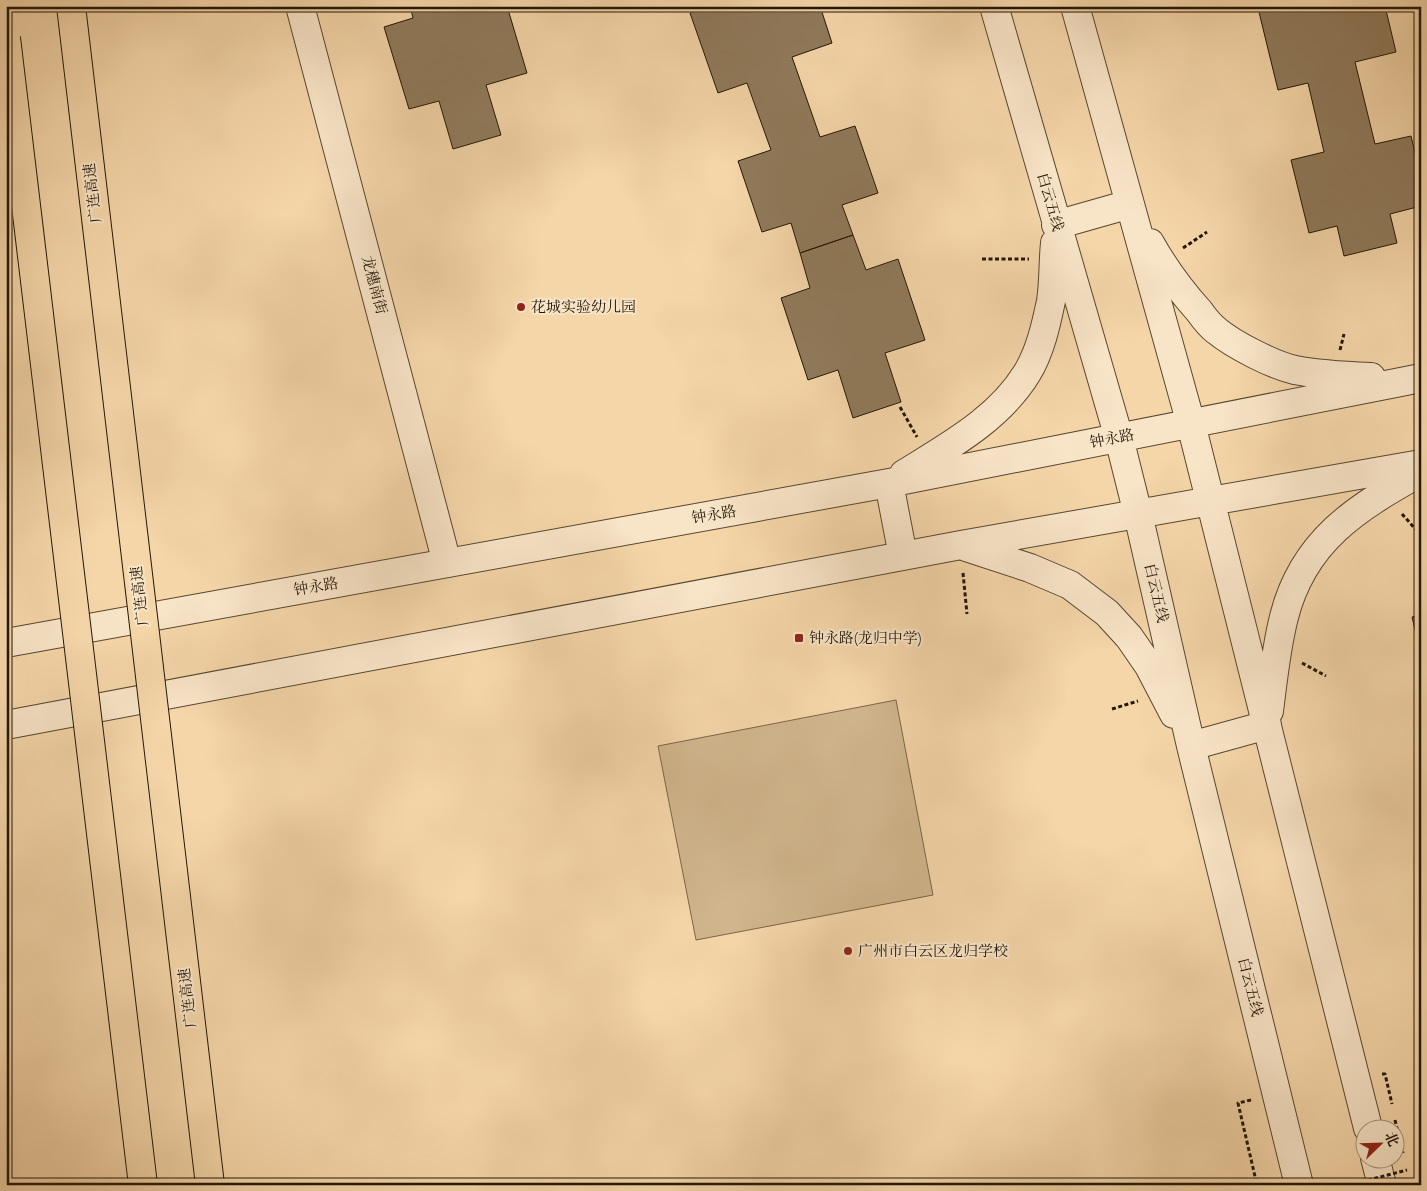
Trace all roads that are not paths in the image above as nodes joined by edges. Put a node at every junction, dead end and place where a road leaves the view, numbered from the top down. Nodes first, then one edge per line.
1 (71, 6) edge
2 (300, 6) edge
3 (994, 6) edge
4 (1075, 6) edge
5 (6, 38) edge
6 (1130, 204) junction
7 (1056, 224) junction
8 (1421, 378) edge
9 (1191, 424) junction
10 (1119, 438) junction
11 (1421, 464) edge
12 (1421, 472) edge
13 (889, 483) junction
14 (1210, 501) junction
15 (1138, 514) junction
16 (961, 545) junction
17 (903, 556) junction
18 (447, 563) junction
19 (6, 643) edge
20 (6, 725) edge
21 (1267, 725) junction
22 (1191, 746) junction
23 (1365, 1118) edge
24 (1378, 1168) edge
25 (143, 1185) edge
26 (210, 1185) edge
27 (1299, 1185) edge
28 (1382, 1185) edge

1 - 26 highway, 广连高速, bridge
2 - 18 street, 龙穗南街
3 - 7 street, 白云五线
4 - 6 street
5 - 25 highway, bridge
6 - 7 street
6 - 8 street
6 - 9 street
7 - 10 street, 白云五线
7 - 13 street
8 - 9 street, 钟永路
9 - 10 street, 钟永路
9 - 14 street
10 - 13 street, 钟永路
10 - 15 street, 白云五线
11 - 14 street
12 - 21 street
13 - 17 street
13 - 18 street, 钟永路
14 - 15 street
14 - 21 street
15 - 16 street
15 - 22 street, 白云五线
16 - 17 street
16 - 22 street
17 - 20 street
18 - 19 street, 钟永路
21 - 22 street
21 - 23 street
22 - 27 street, 白云五线
24 - 28 street

